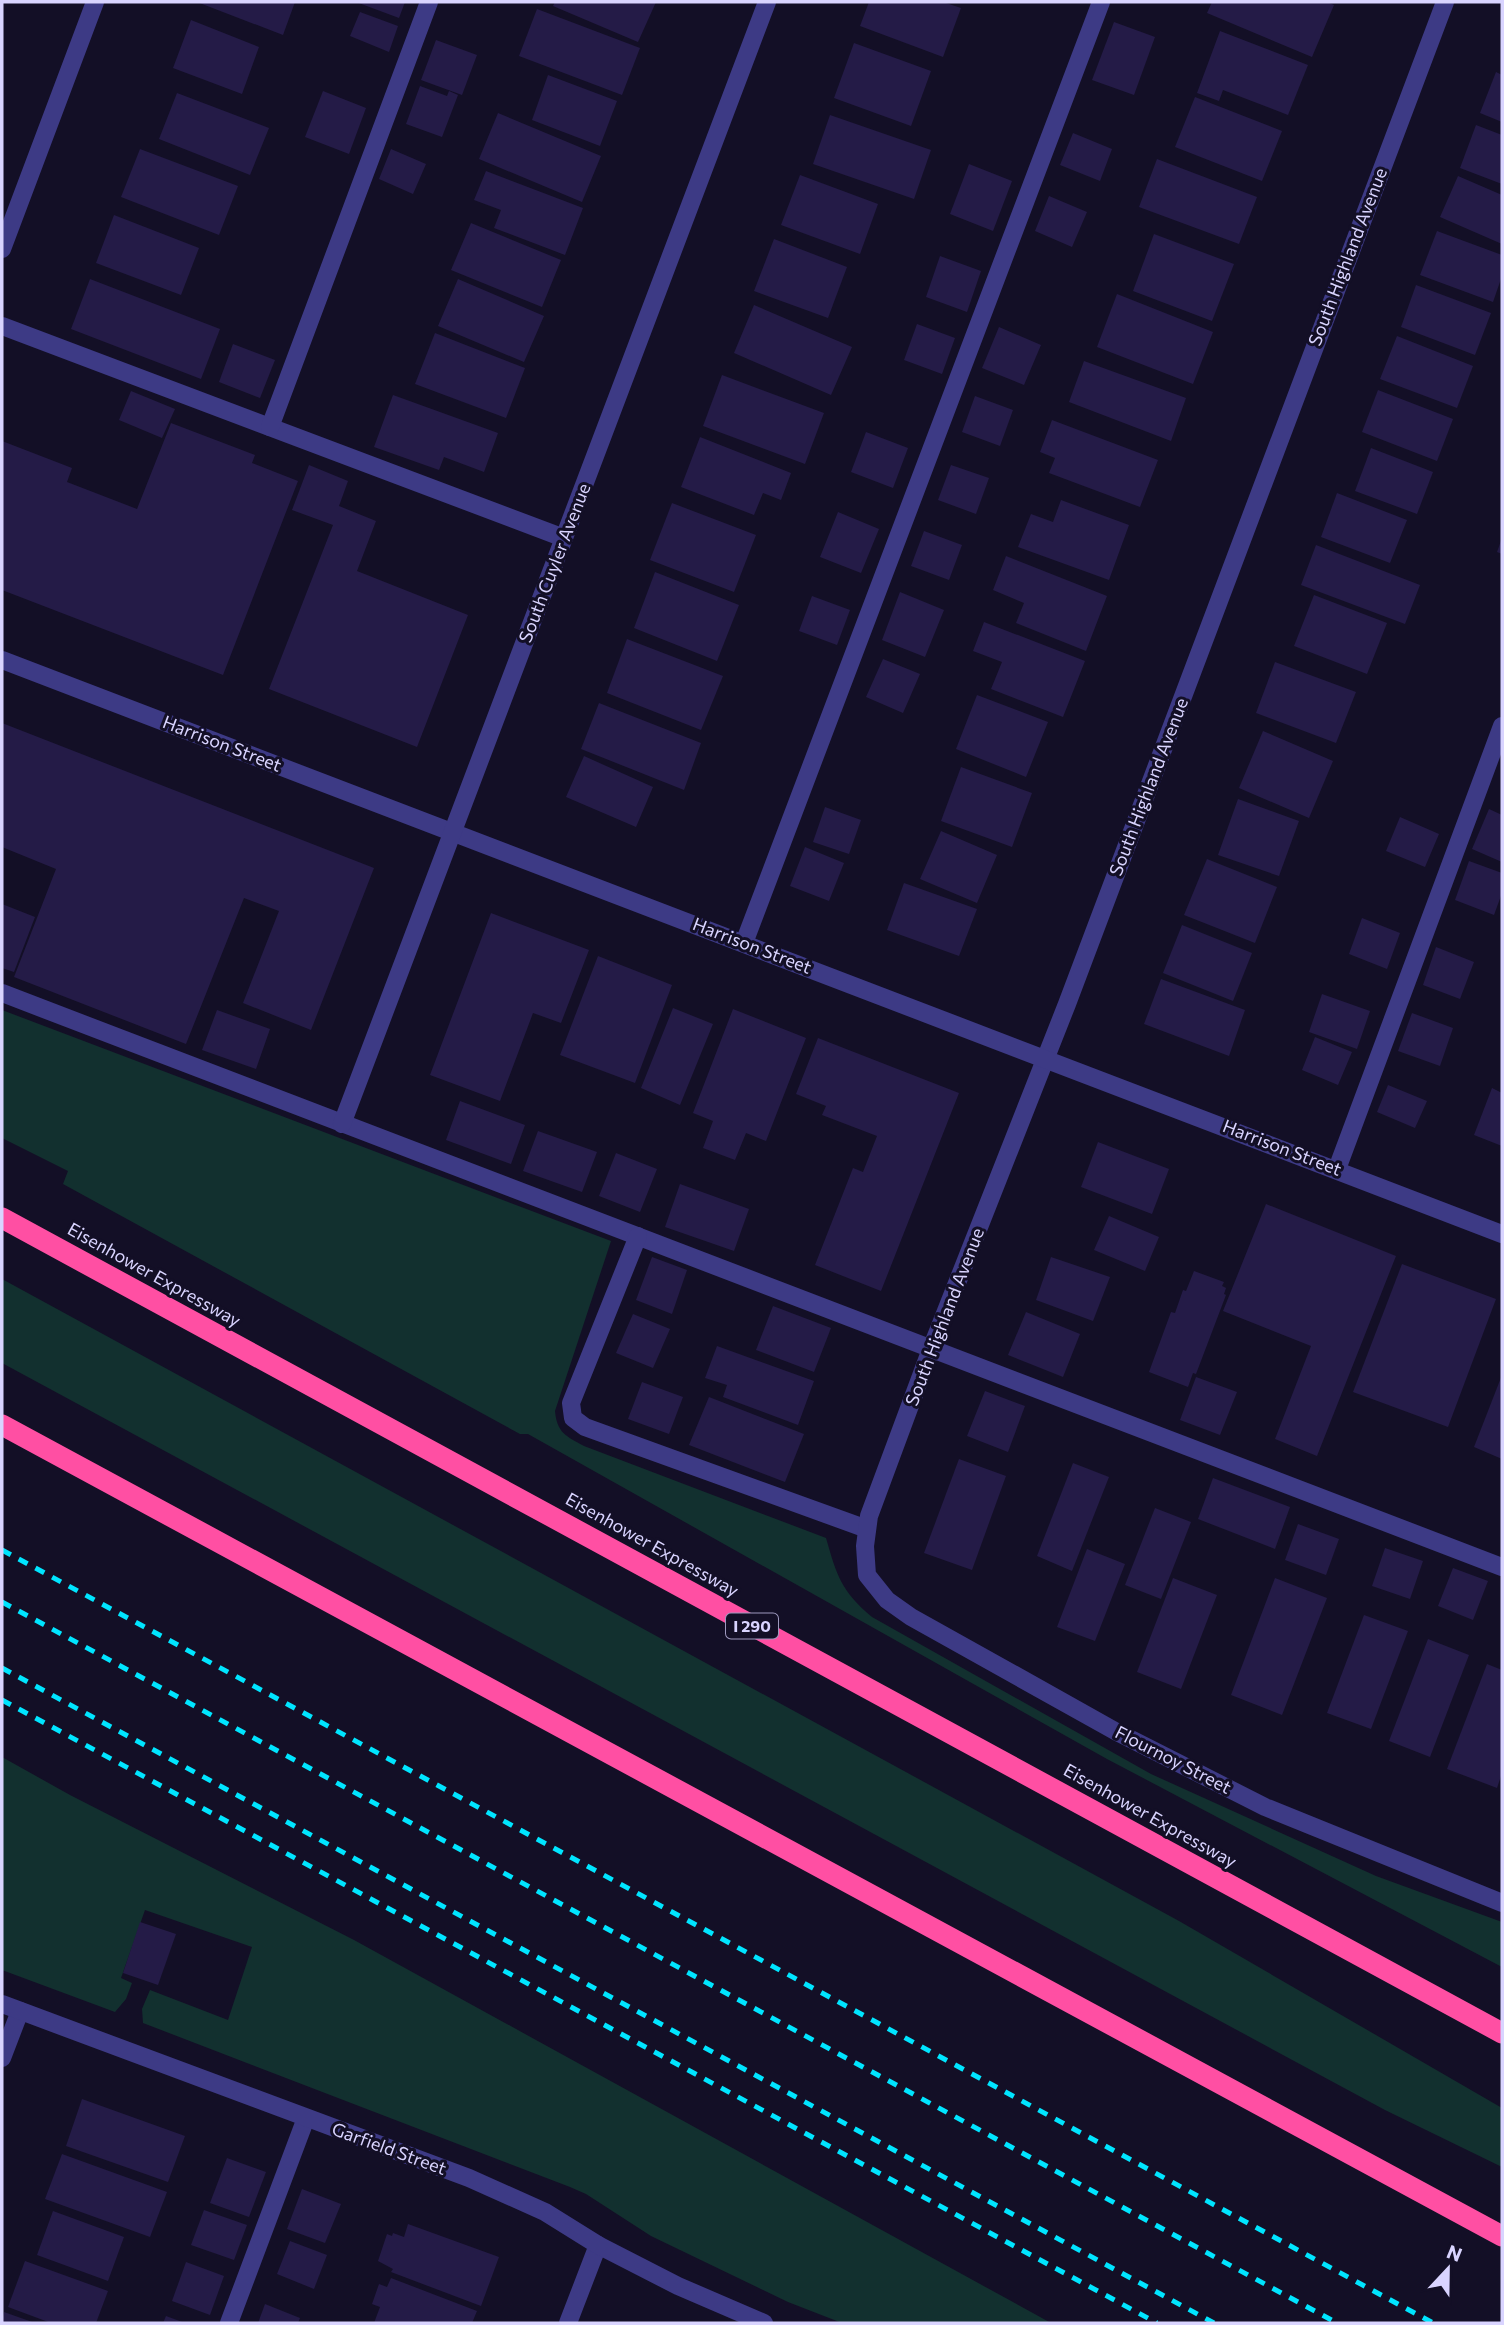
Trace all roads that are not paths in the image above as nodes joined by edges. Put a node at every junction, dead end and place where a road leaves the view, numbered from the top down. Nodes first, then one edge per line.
1 (95, 2) edge
2 (429, 2) edge
3 (767, 2) edge
4 (1101, 2) edge
5 (1445, 2) edge
6 (2, 249) edge
7 (2, 326) edge
8 (270, 427) junction
9 (564, 538) junction
10 (2, 660) edge
11 (1502, 726) edge
12 (453, 832) junction
13 (744, 943) junction
14 (2, 993) edge
15 (1046, 1058) junction
16 (342, 1124) junction
17 (1337, 1169) junction
18 (2, 1218) edge
19 (1502, 1234) edge
20 (638, 1236) junction
21 (932, 1349) junction
22 (2, 1425) edge
23 (867, 1529) junction
24 (1502, 1567) edge
25 (867, 1575) joint
26 (1502, 1903) edge
27 (2, 2004) edge
28 (20, 2011) junction
29 (1502, 2033) edge
30 (2, 2058) edge
31 (306, 2118) junction
32 (1502, 2236) edge
33 (598, 2245) junction
34 (229, 2323) edge
35 (568, 2323) edge
36 (764, 2323) edge

1 - 6 street
2 - 8 street
3 - 9 street, South Cuyler Avenue
4 - 13 street
5 - 15 street, South Highland Avenue
7 - 8 street
8 - 9 street
9 - 12 street, South Cuyler Avenue
10 - 12 street, Harrison Street
11 - 17 street
12 - 13 street, Harrison Street
12 - 16 street, South Cuyler Avenue
13 - 15 street, Harrison Street
14 - 16 street
15 - 17 street, Harrison Street
15 - 21 street, South Highland Avenue
16 - 20 street
17 - 19 street, Harrison Street
18 - 29 highway, Eisenhower Expressway / I 290
20 - 21 street
20 - 23 street
21 - 23 street, South Highland Avenue
21 - 24 street
22 - 32 highway
23 - 25 street, South Highland Avenue
25 - 26 street, Flournoy Street
27 - 28 street, Garfield Street
28 - 30 street
28 - 31 street, Garfield Street
31 - 33 street, Garfield Street
31 - 34 street
33 - 35 street
33 - 36 street, Garfield Street

